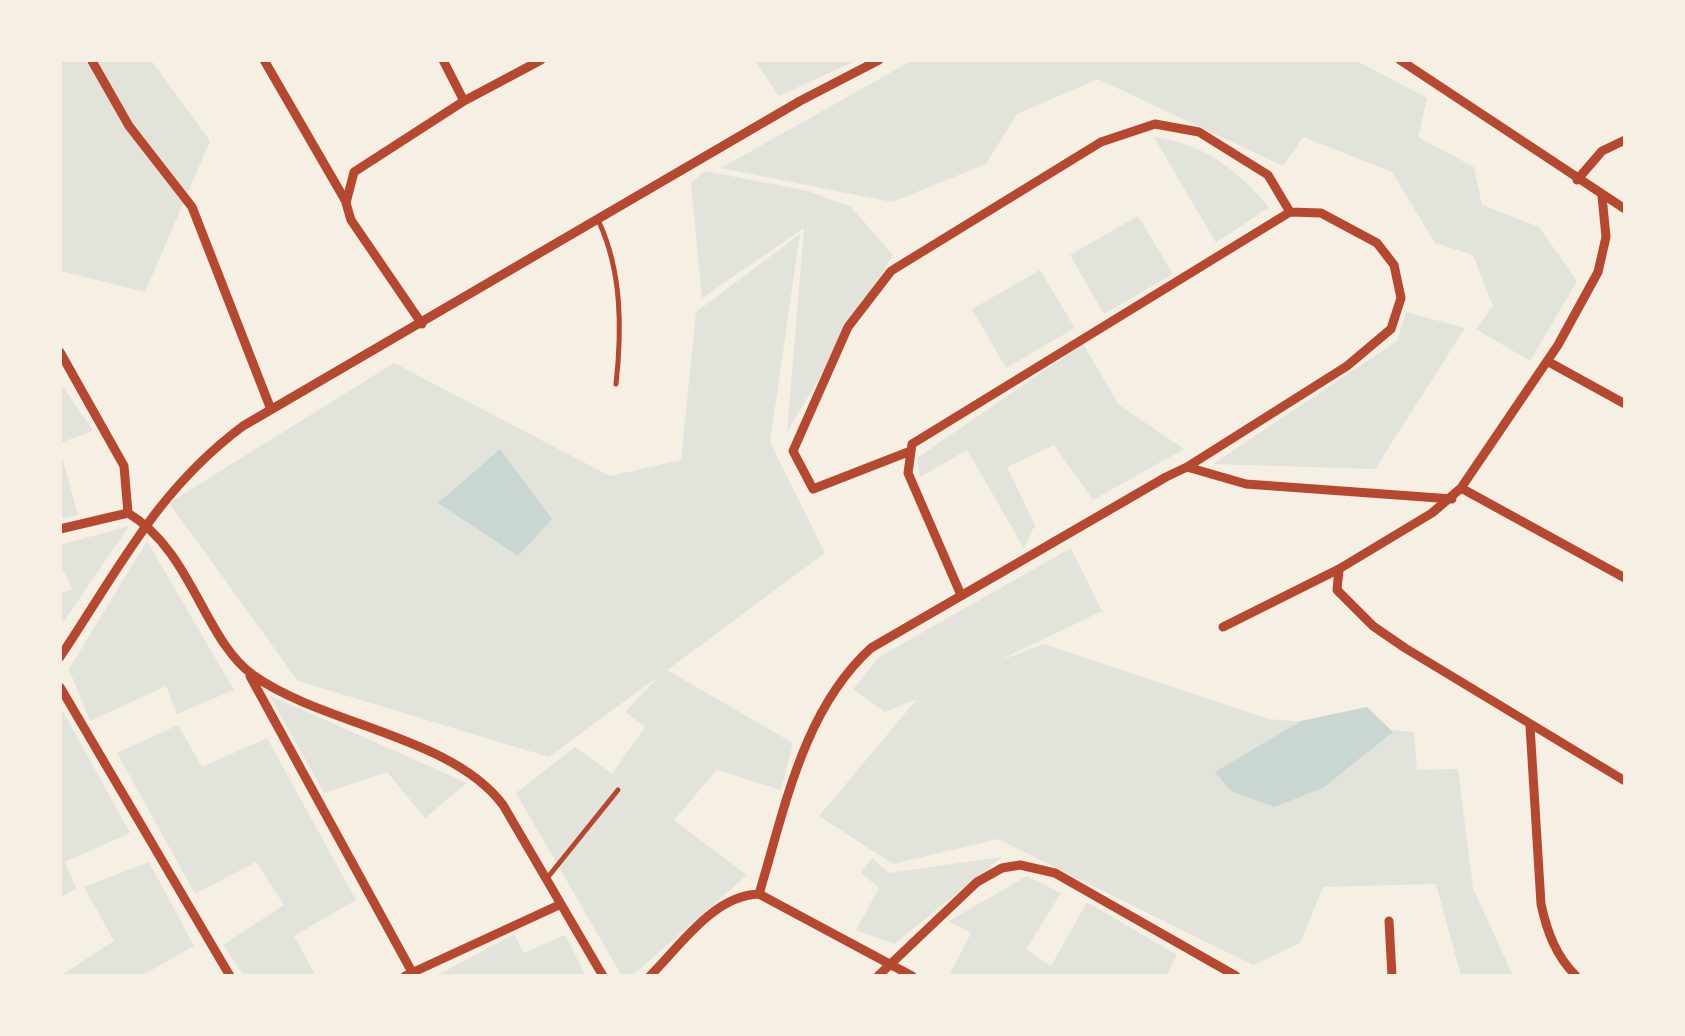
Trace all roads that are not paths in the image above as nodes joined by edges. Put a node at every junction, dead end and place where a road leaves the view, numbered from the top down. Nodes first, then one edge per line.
1 (264, 60) edge
2 (443, 60) edge
3 (541, 60) edge
4 (879, 60) edge
5 (1400, 60) edge
6 (92, 61) edge
7 (464, 101) junction
8 (1625, 140) edge
9 (1577, 180) junction
10 (1602, 196) junction
11 (346, 203) junction
12 (1625, 209) edge
13 (1290, 212) junction
14 (599, 222) junction
15 (422, 324) junction
16 (62, 358) edge
17 (1547, 362) junction
18 (616, 384) dead end
19 (1625, 404) edge
20 (270, 407) junction
21 (908, 452) junction
22 (1187, 467) junction
23 (1461, 488) junction
24 (1452, 499) junction
25 (128, 512) junction
26 (145, 522) junction
27 (60, 529) edge
28 (1339, 569) junction
29 (1625, 578) edge
30 (962, 595) junction
31 (1223, 627) dead end
32 (60, 657) edge
33 (248, 672) junction
34 (60, 687) edge
35 (1530, 726) junction
36 (1625, 781) edge
37 (618, 790) dead end
38 (546, 880) junction
39 (759, 894) junction
40 (559, 906) junction
41 (1389, 921) dead end
42 (890, 964) junction
43 (408, 974) edge
44 (230, 976) edge
45 (603, 976) edge
46 (650, 976) edge
47 (878, 976) edge
48 (912, 976) edge
49 (1236, 976) edge
50 (1392, 976) edge
51 (1576, 976) edge

1 - 11 street
2 - 7 street
3 - 7 street
4 - 14 street
5 - 9 street
6 - 20 street
7 - 11 street
8 - 9 street
9 - 10 street
10 - 12 street
10 - 17 street
11 - 15 street
13 - 21 street
13 - 21 street
13 - 22 street
14 - 15 street
14 - 18 lane
15 - 20 street
16 - 25 street
17 - 19 street
17 - 23 street
20 - 26 street
21 - 30 street
22 - 24 street
22 - 30 street
23 - 24 street
23 - 29 street
24 - 28 street
25 - 26 street
25 - 27 street
26 - 32 street
26 - 33 street
28 - 31 street
28 - 35 street
30 - 39 street
33 - 38 street
33 - 43 street
34 - 44 street
35 - 36 street
35 - 51 street
37 - 38 lane
38 - 40 street
39 - 42 street
39 - 46 street
40 - 43 street
40 - 45 street
41 - 50 street
42 - 47 street
42 - 48 street
42 - 49 street

